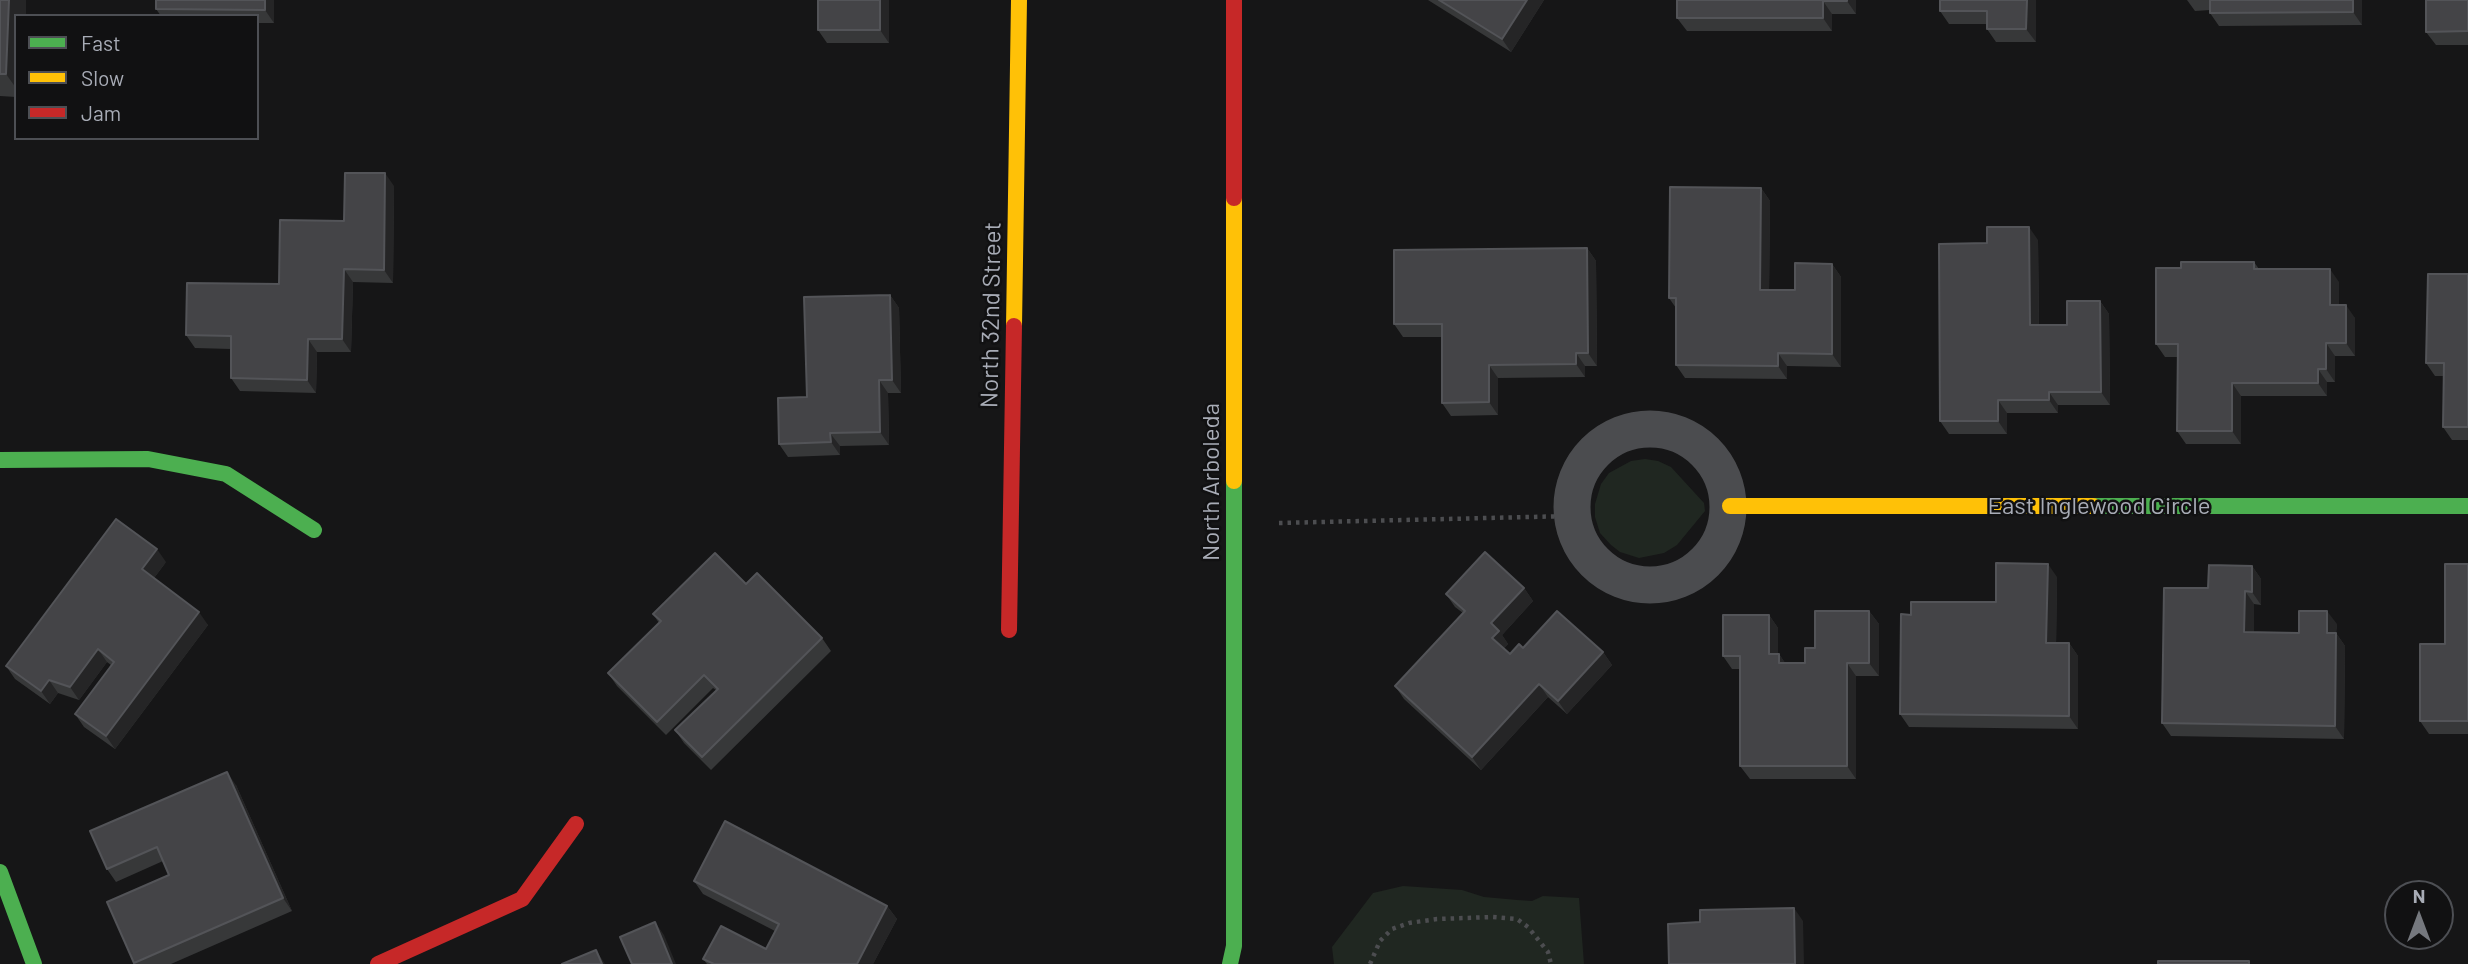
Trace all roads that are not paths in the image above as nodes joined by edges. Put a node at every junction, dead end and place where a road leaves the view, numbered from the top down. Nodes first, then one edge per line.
1 (1019, 0) edge
2 (1234, 0) edge
3 (0, 460) edge
4 (1730, 506) junction
5 (2468, 506) edge
6 (314, 530) dead end
7 (1009, 630) dead end
8 (576, 824) dead end
9 (0, 872) edge
10 (34, 964) edge
11 (378, 964) edge
12 (1230, 964) edge

1 - 7 street, North 32nd Street
2 - 12 street, North Arboleda
3 - 6 street
4 - 4 street
4 - 5 street, East Inglewood Circle
8 - 11 street
9 - 10 street

